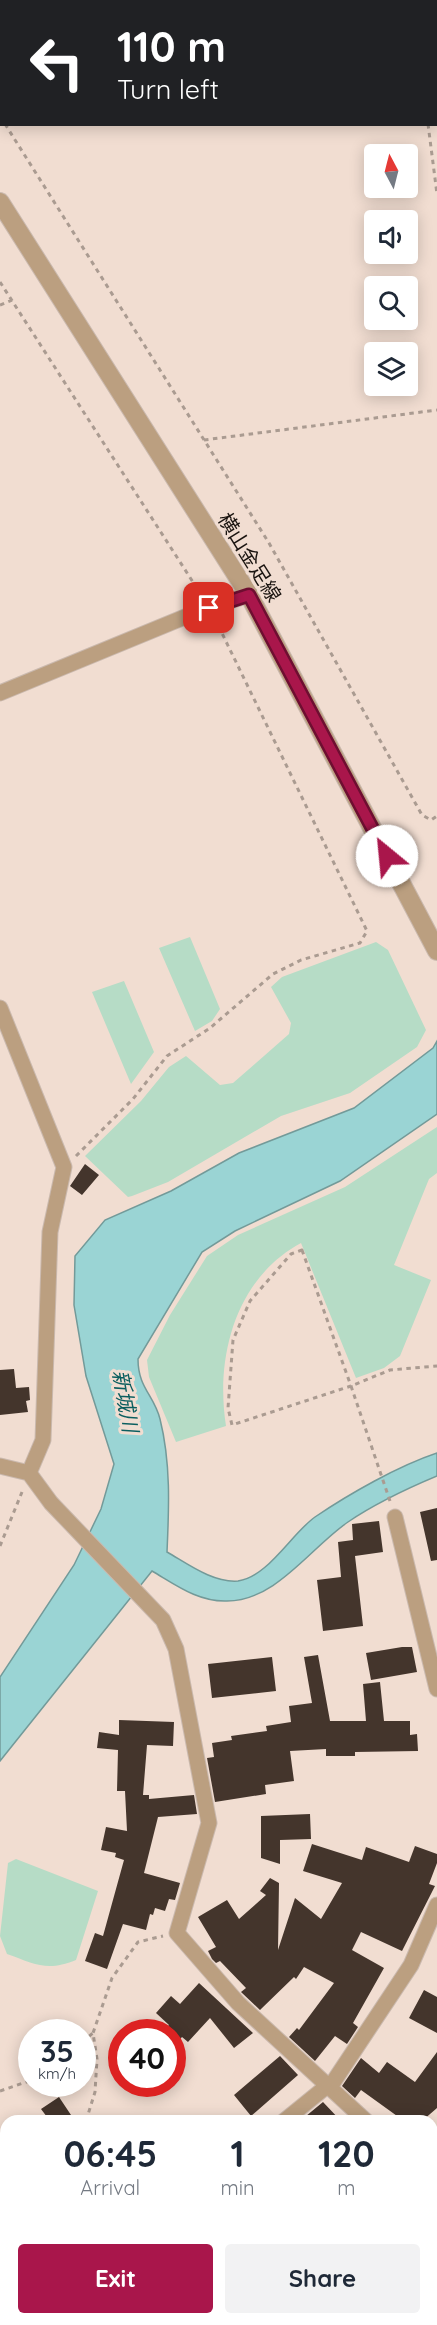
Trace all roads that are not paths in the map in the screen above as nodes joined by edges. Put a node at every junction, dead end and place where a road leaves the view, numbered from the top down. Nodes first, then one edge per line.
1 (0, 202) edge
2 (249, 595) junction
3 (0, 693) edge
4 (437, 951) edge
5 (0, 1008) edge
6 (0, 1466) edge
7 (29, 1473) junction
8 (395, 1517) road end
9 (437, 1689) edge
10 (437, 1905) edge
11 (328, 2086) junction
12 (292, 2115) edge
13 (359, 2115) edge

1 - 2 street, 横山金足線
2 - 3 street
2 - 4 street, 横山金足線
5 - 7 street
6 - 7 street
7 - 11 street
8 - 9 street
10 - 11 street
11 - 12 street
11 - 13 street

